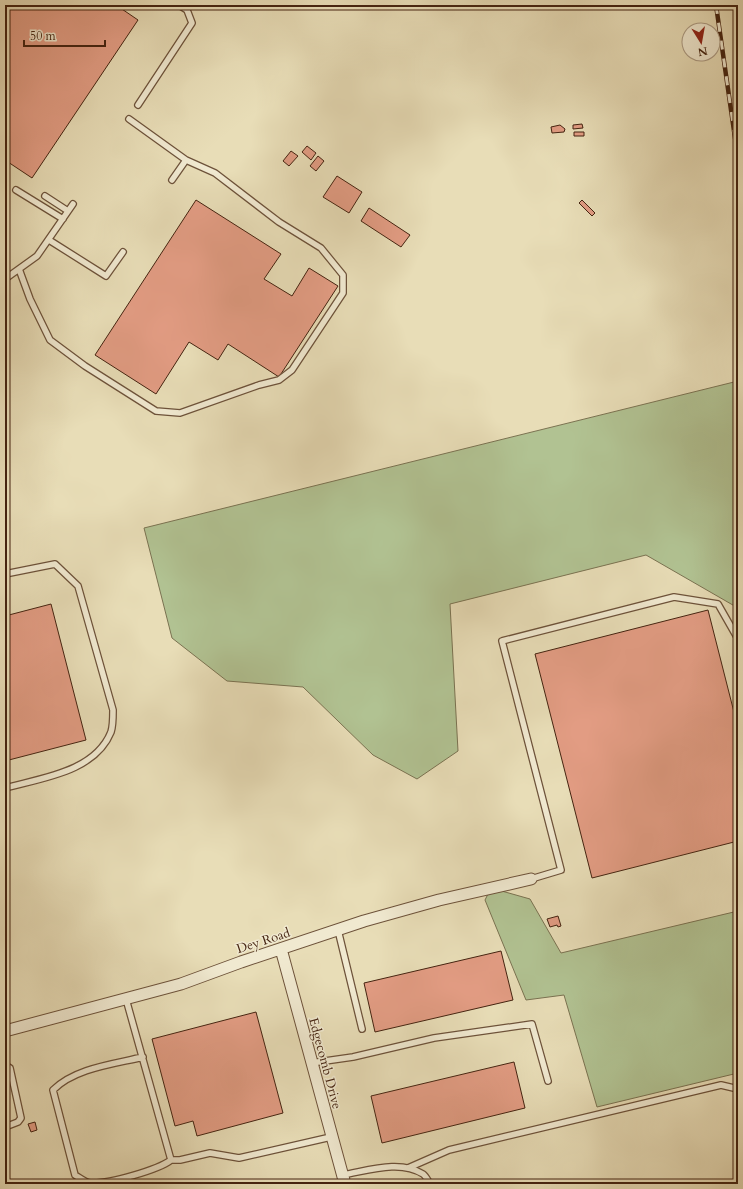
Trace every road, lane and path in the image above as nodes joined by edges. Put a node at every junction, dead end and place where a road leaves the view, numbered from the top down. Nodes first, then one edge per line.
1 (179, 5) edge
2 (138, 104) dead end
3 (129, 119) dead end
4 (186, 160) junction
5 (172, 180) dead end
6 (16, 190) dead end
7 (45, 196) dead end
8 (73, 204) dead end
9 (68, 211) junction
10 (63, 219) junction
11 (49, 240) junction
12 (123, 252) dead end
13 (19, 269) junction
14 (6, 276) edge
15 (5, 574) edge
16 (738, 639) edge
17 (5, 788) edge
18 (531, 879) joint
19 (338, 930) junction
20 (281, 949) junction
21 (126, 999) junction
22 (362, 1029) dead end
23 (5, 1031) edge
24 (143, 1057) junction
25 (311, 1063) junction
26 (5, 1065) edge
27 (548, 1081) dead end
28 (738, 1088) edge
29 (5, 1127) edge
30 (331, 1137) junction
31 (171, 1160) junction
32 (408, 1168) junction
33 (343, 1179) edge
34 (430, 1184) edge

1 - 2 lane
3 - 4 lane
4 - 5 lane
4 - 13 lane
6 - 10 lane
7 - 9 lane
8 - 9 lane
9 - 10 lane
10 - 11 lane
11 - 12 lane
11 - 13 lane
13 - 14 lane
15 - 17 lane
16 - 18 lane
18 - 19 street, Dey Road
19 - 20 street, Dey Road
19 - 22 lane
20 - 21 street, Dey Road
20 - 25 street, Edgecomb Drive
21 - 23 street, Dey Road
21 - 24 lane
24 - 31 lane
24 - 31 lane
25 - 27 lane
25 - 30 street, Edgecomb Drive
26 - 29 lane
28 - 32 lane
30 - 31 lane
30 - 33 street, Edgecomb Drive
32 - 33 lane
32 - 34 lane

